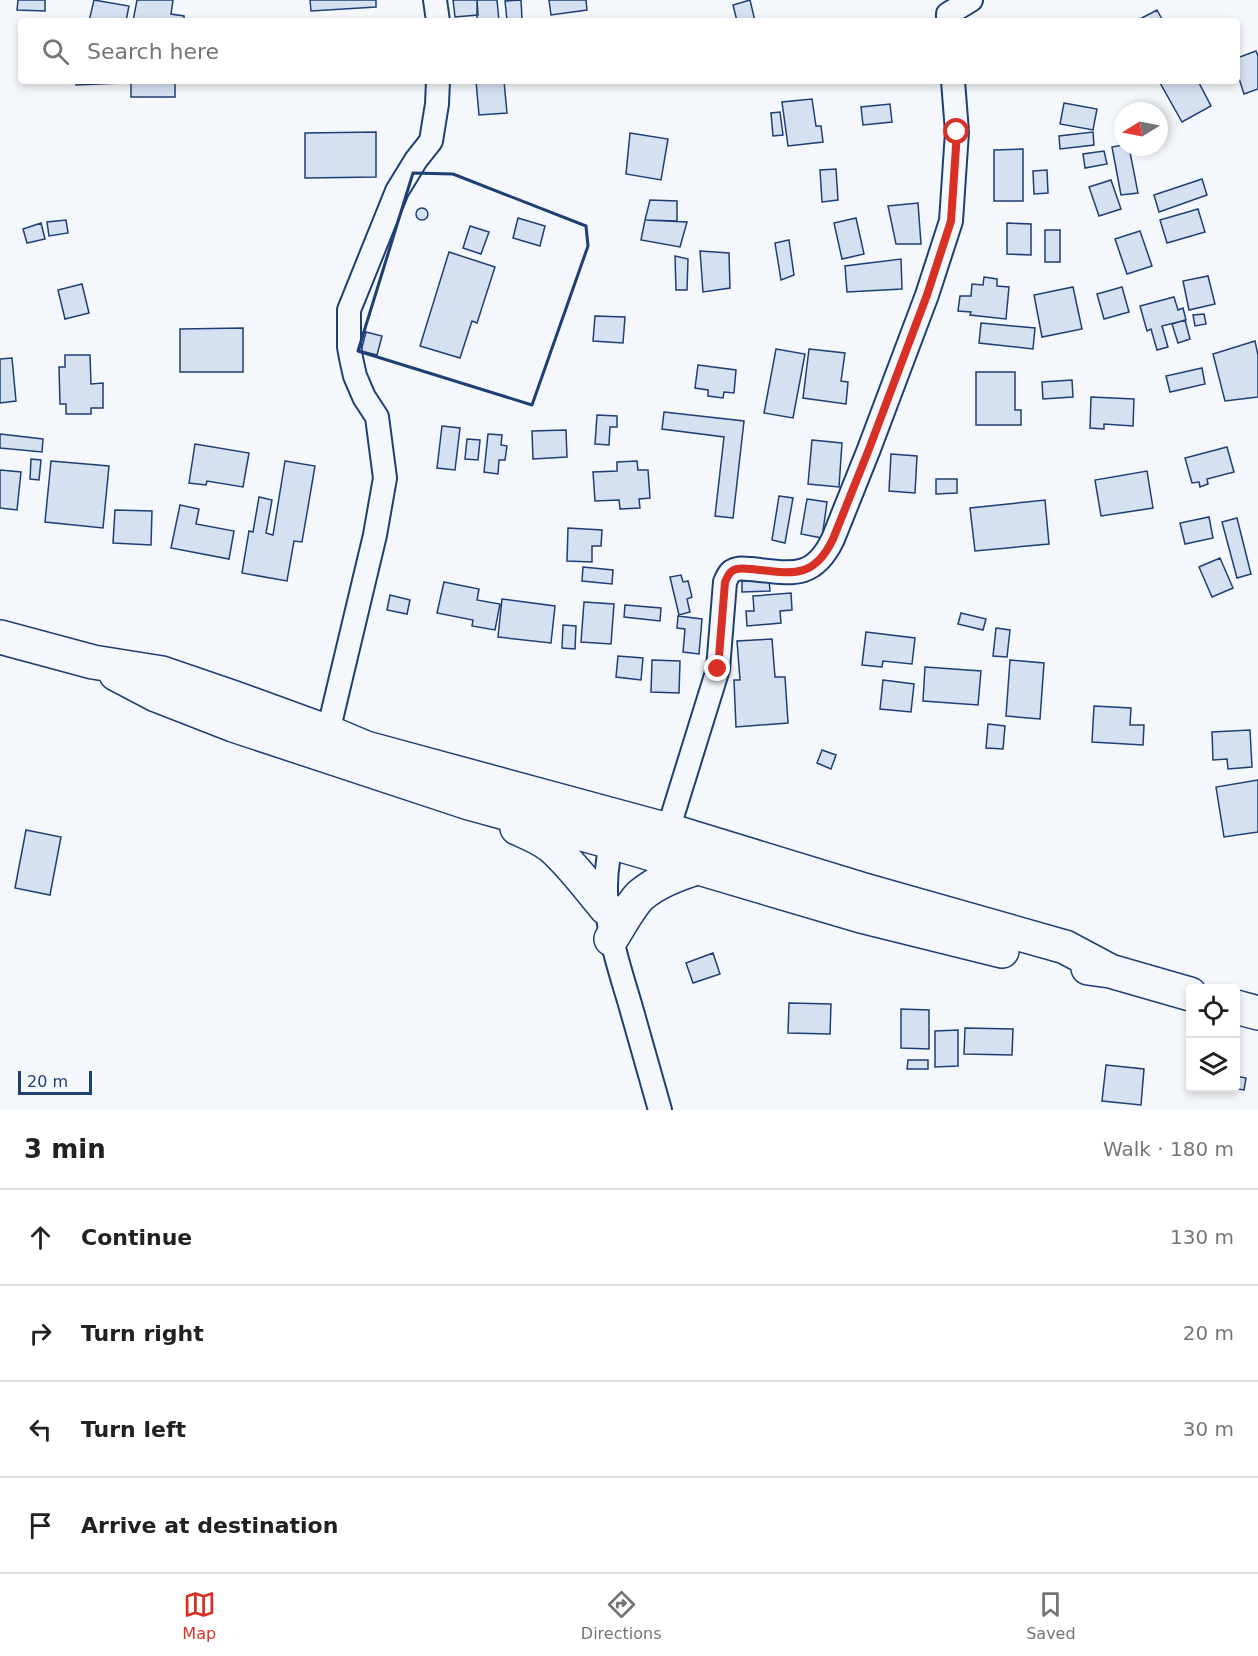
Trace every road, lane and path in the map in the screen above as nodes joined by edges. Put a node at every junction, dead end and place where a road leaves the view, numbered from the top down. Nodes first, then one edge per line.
1 (435, 0) edge
2 (971, 0) edge
3 (947, 12) edge
4 (438, 18) edge
5 (438, 84) edge
6 (953, 84) edge
7 (0, 638) edge
8 (93, 662) junction
9 (328, 732) junction
10 (470, 803) junction
11 (616, 830) junction
12 (668, 830) junction
13 (697, 868) junction
14 (608, 923) junction
15 (1110, 971) junction
16 (1186, 993) edge
17 (1240, 1008) edge
18 (1258, 1013) edge
19 (660, 1110) edge

1 - 4 street
2 - 3 street
5 - 9 street
6 - 12 street
7 - 8 highway
8 - 9 highway
8 - 10 highway
9 - 11 highway
10 - 11 highway
10 - 14 highway
11 - 12 highway
11 - 13 highway
11 - 14 street
12 - 15 highway
13 - 14 highway
13 - 15 highway
14 - 19 street
15 - 16 highway
17 - 18 highway

